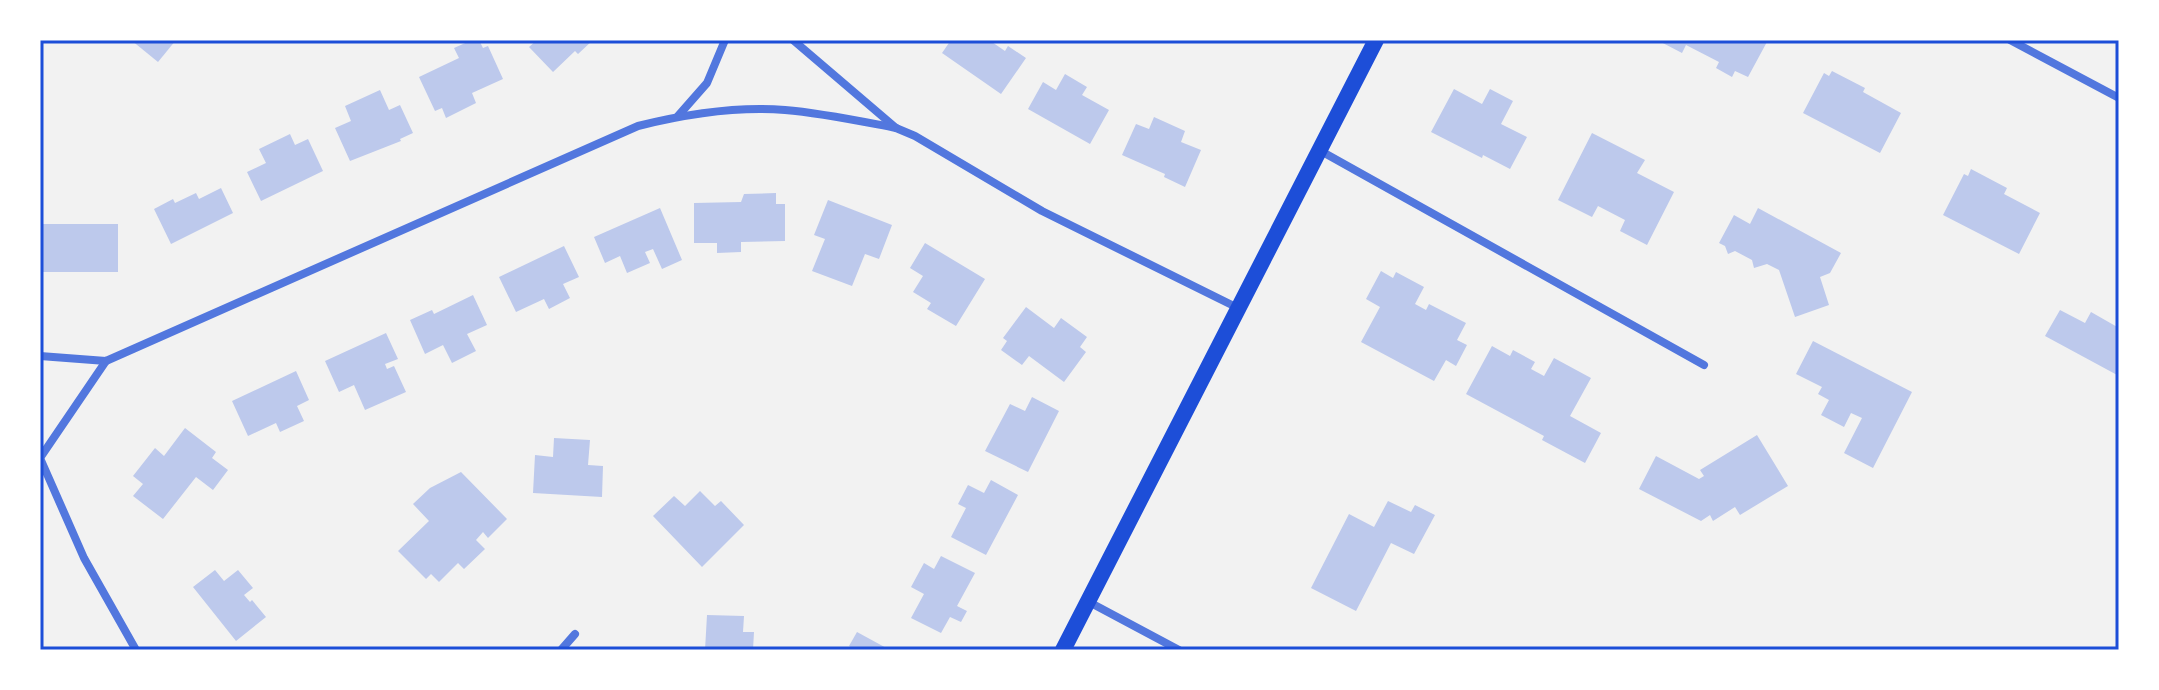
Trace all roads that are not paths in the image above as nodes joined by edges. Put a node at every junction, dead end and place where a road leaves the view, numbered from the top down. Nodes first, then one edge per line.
1 (725, 40) edge
2 (793, 40) edge
3 (1376, 40) edge
4 (2010, 40) edge
5 (2119, 98) edge
6 (677, 116) junction
7 (896, 128) junction
8 (1319, 149) junction
9 (1238, 308) junction
10 (40, 356) edge
11 (106, 361) junction
12 (1704, 365) dead end
13 (40, 458) edge
14 (1089, 602) junction
15 (575, 634) dead end
16 (136, 650) edge
17 (561, 650) edge
18 (1063, 650) edge
19 (1179, 650) edge

1 - 6 street
2 - 7 street
3 - 8 main road
4 - 5 street
6 - 7 street
6 - 11 street
7 - 9 street
8 - 9 main road
8 - 12 street
9 - 14 main road
10 - 11 street
11 - 13 street
13 - 16 street
14 - 18 main road
14 - 19 street
15 - 17 street

